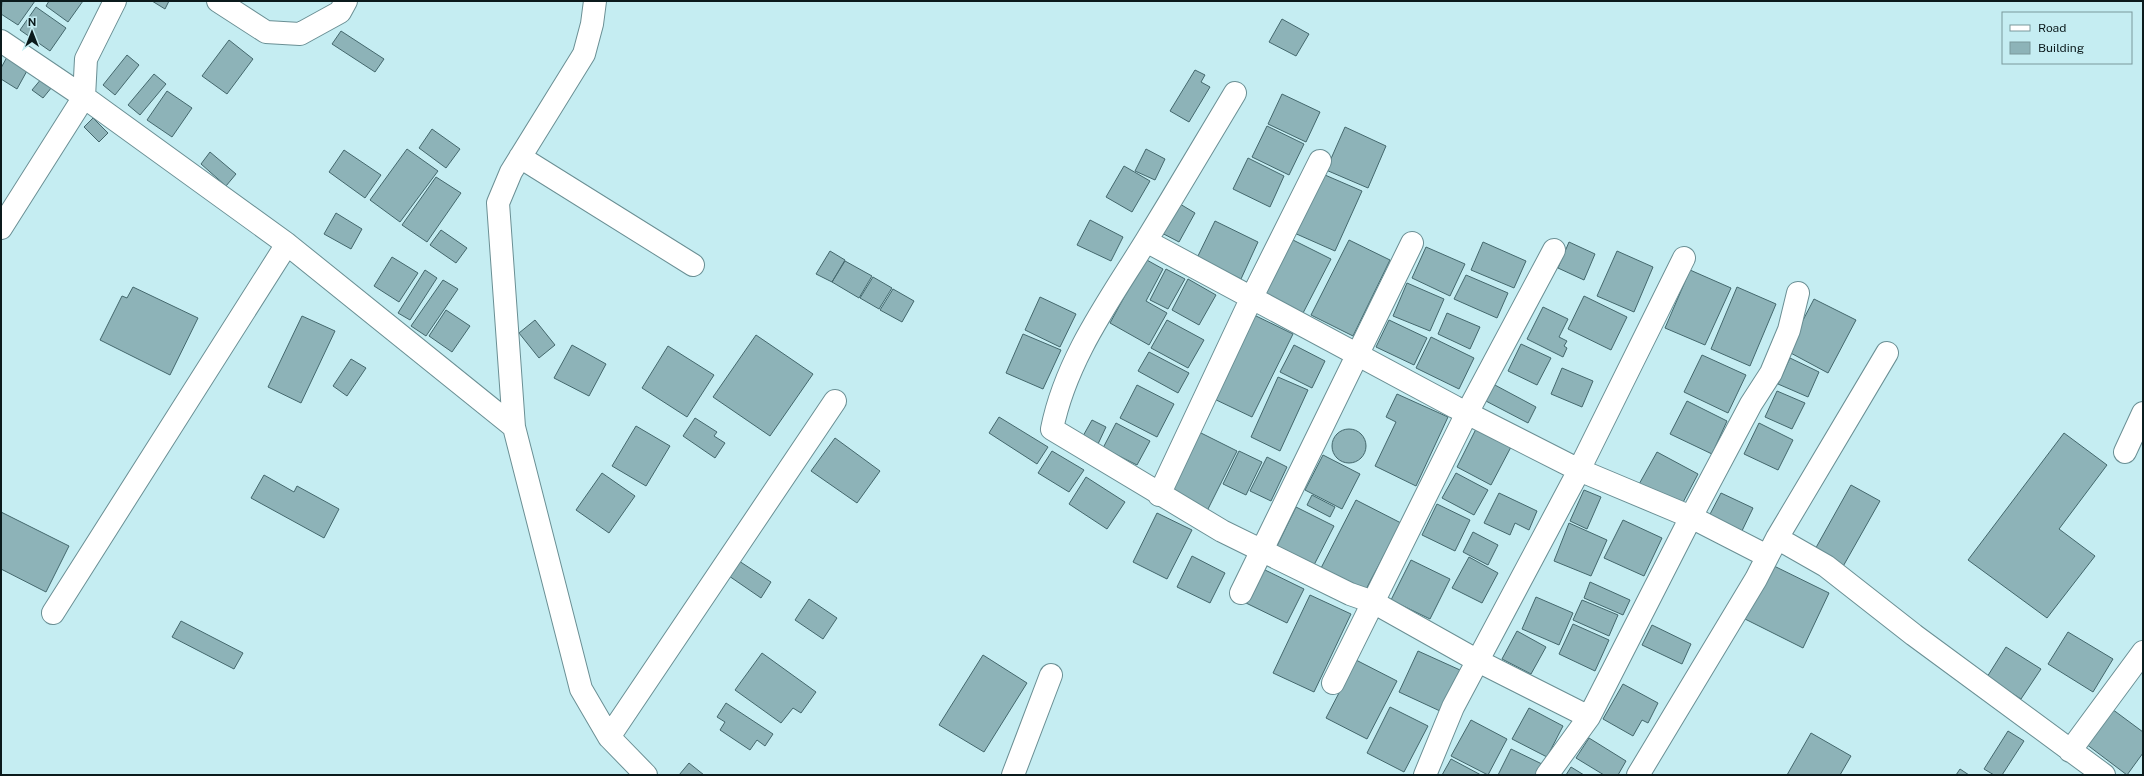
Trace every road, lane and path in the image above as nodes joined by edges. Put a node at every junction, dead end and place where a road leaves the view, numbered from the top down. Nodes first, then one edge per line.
1 (115, 1) edge
2 (218, 1) edge
3 (346, 1) edge
4 (595, 1) edge
5 (1, 41) edge
6 (1235, 93) dead end
7 (84, 96) junction
8 (520, 157) junction
9 (1320, 161) dead end
10 (1, 228) edge
11 (1146, 241) junction
12 (1412, 243) dead end
13 (286, 244) junction
14 (1554, 250) dead end
15 (1684, 258) dead end
16 (693, 265) dead end
17 (1798, 293) dead end
18 (1252, 297) junction
19 (1887, 353) dead end
20 (1358, 354) junction
21 (835, 401) dead end
22 (1467, 413) junction
23 (2143, 413) edge
24 (514, 427) junction
25 (2125, 452) dead end
26 (1579, 470) junction
27 (1159, 495) junction
28 (1691, 517) junction
29 (1772, 547) junction
30 (1261, 550) junction
31 (1241, 593) dead end
32 (1373, 602) junction
33 (53, 613) dead end
34 (2143, 652) edge
35 (1478, 661) junction
36 (1051, 675) dead end
37 (1333, 683) dead end
38 (1589, 717) junction
39 (609, 737) junction
40 (2070, 751) junction
41 (646, 775) edge
42 (1013, 775) edge
43 (1426, 775) edge
44 (1547, 775) edge
45 (1638, 775) edge
46 (2104, 775) edge

1 - 7 street
2 - 3 street
4 - 8 street
5 - 7 street
6 - 11 street
7 - 10 street
7 - 13 street
8 - 16 street
8 - 24 street
9 - 18 street
11 - 18 street
11 - 27 street
12 - 20 street
13 - 24 street
13 - 33 street
14 - 22 street
15 - 26 street
17 - 28 street
18 - 20 street
18 - 27 street
19 - 29 street
20 - 22 street
20 - 30 street
21 - 39 street
22 - 26 street
22 - 32 street
23 - 25 street
24 - 39 street
26 - 28 street
26 - 35 street
27 - 30 street
28 - 29 street
28 - 38 street
29 - 40 street
29 - 45 street
30 - 31 street
30 - 32 street
32 - 35 street
32 - 37 street
34 - 40 street
35 - 38 street
35 - 43 street
36 - 42 street
38 - 44 street
39 - 41 street
40 - 46 street

